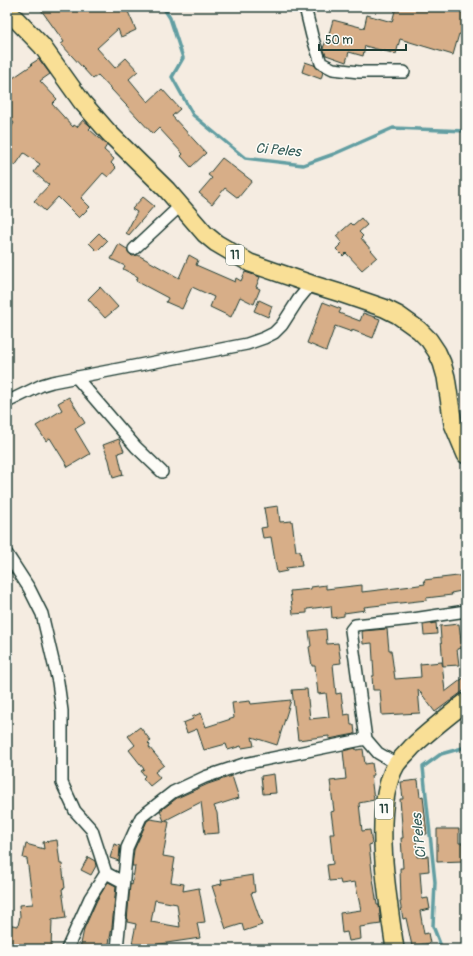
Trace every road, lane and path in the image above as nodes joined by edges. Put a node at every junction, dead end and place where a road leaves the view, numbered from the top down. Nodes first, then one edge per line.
1 (305, 7) edge
2 (7, 10) edge
3 (404, 72) dead end
4 (180, 206) junction
5 (134, 249) dead end
6 (311, 284) junction
7 (76, 377) junction
8 (7, 402) edge
9 (466, 455) edge
10 (162, 472) dead end
11 (7, 554) edge
12 (466, 615) edge
13 (466, 702) edge
14 (366, 739) junction
15 (397, 764) junction
16 (106, 873) junction
17 (123, 882) junction
18 (67, 949) edge
19 (117, 949) edge
20 (396, 949) edge

1 - 3 street
2 - 4 highway, 11
4 - 5 street
4 - 6 highway, 11
6 - 7 street
6 - 9 highway, 11
7 - 8 street
7 - 10 street
11 - 16 street
12 - 14 street
13 - 15 highway, 11
14 - 15 street
14 - 17 street
15 - 20 highway, 11
16 - 17 street
16 - 18 street
17 - 19 street

